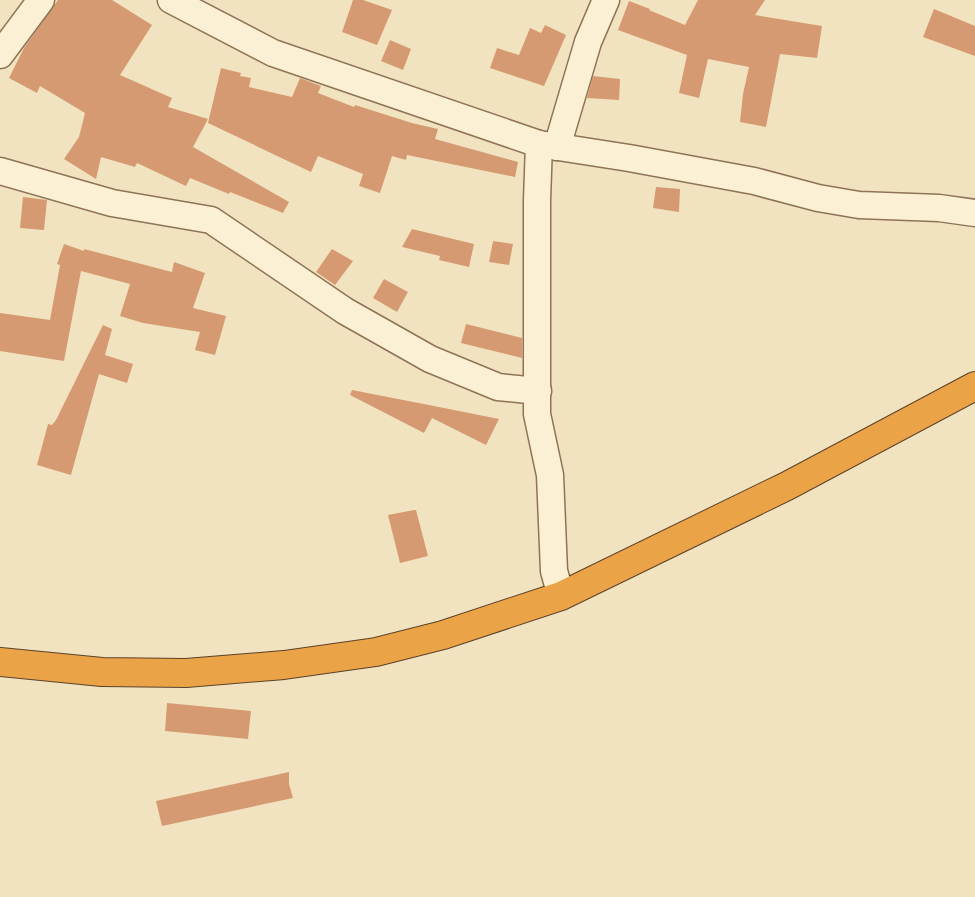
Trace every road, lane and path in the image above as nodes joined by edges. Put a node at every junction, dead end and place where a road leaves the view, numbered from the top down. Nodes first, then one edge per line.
1 (42, 0) edge
2 (171, 0) edge
3 (606, 0) edge
4 (0, 55) edge
5 (548, 146) junction
6 (0, 171) edge
7 (975, 212) edge
8 (975, 386) edge
9 (538, 391) junction
10 (561, 596) junction
11 (0, 662) edge

1 - 4 street
2 - 5 street
3 - 5 street
5 - 7 street
5 - 9 street
6 - 9 street
8 - 10 highway
9 - 10 street
10 - 11 highway

